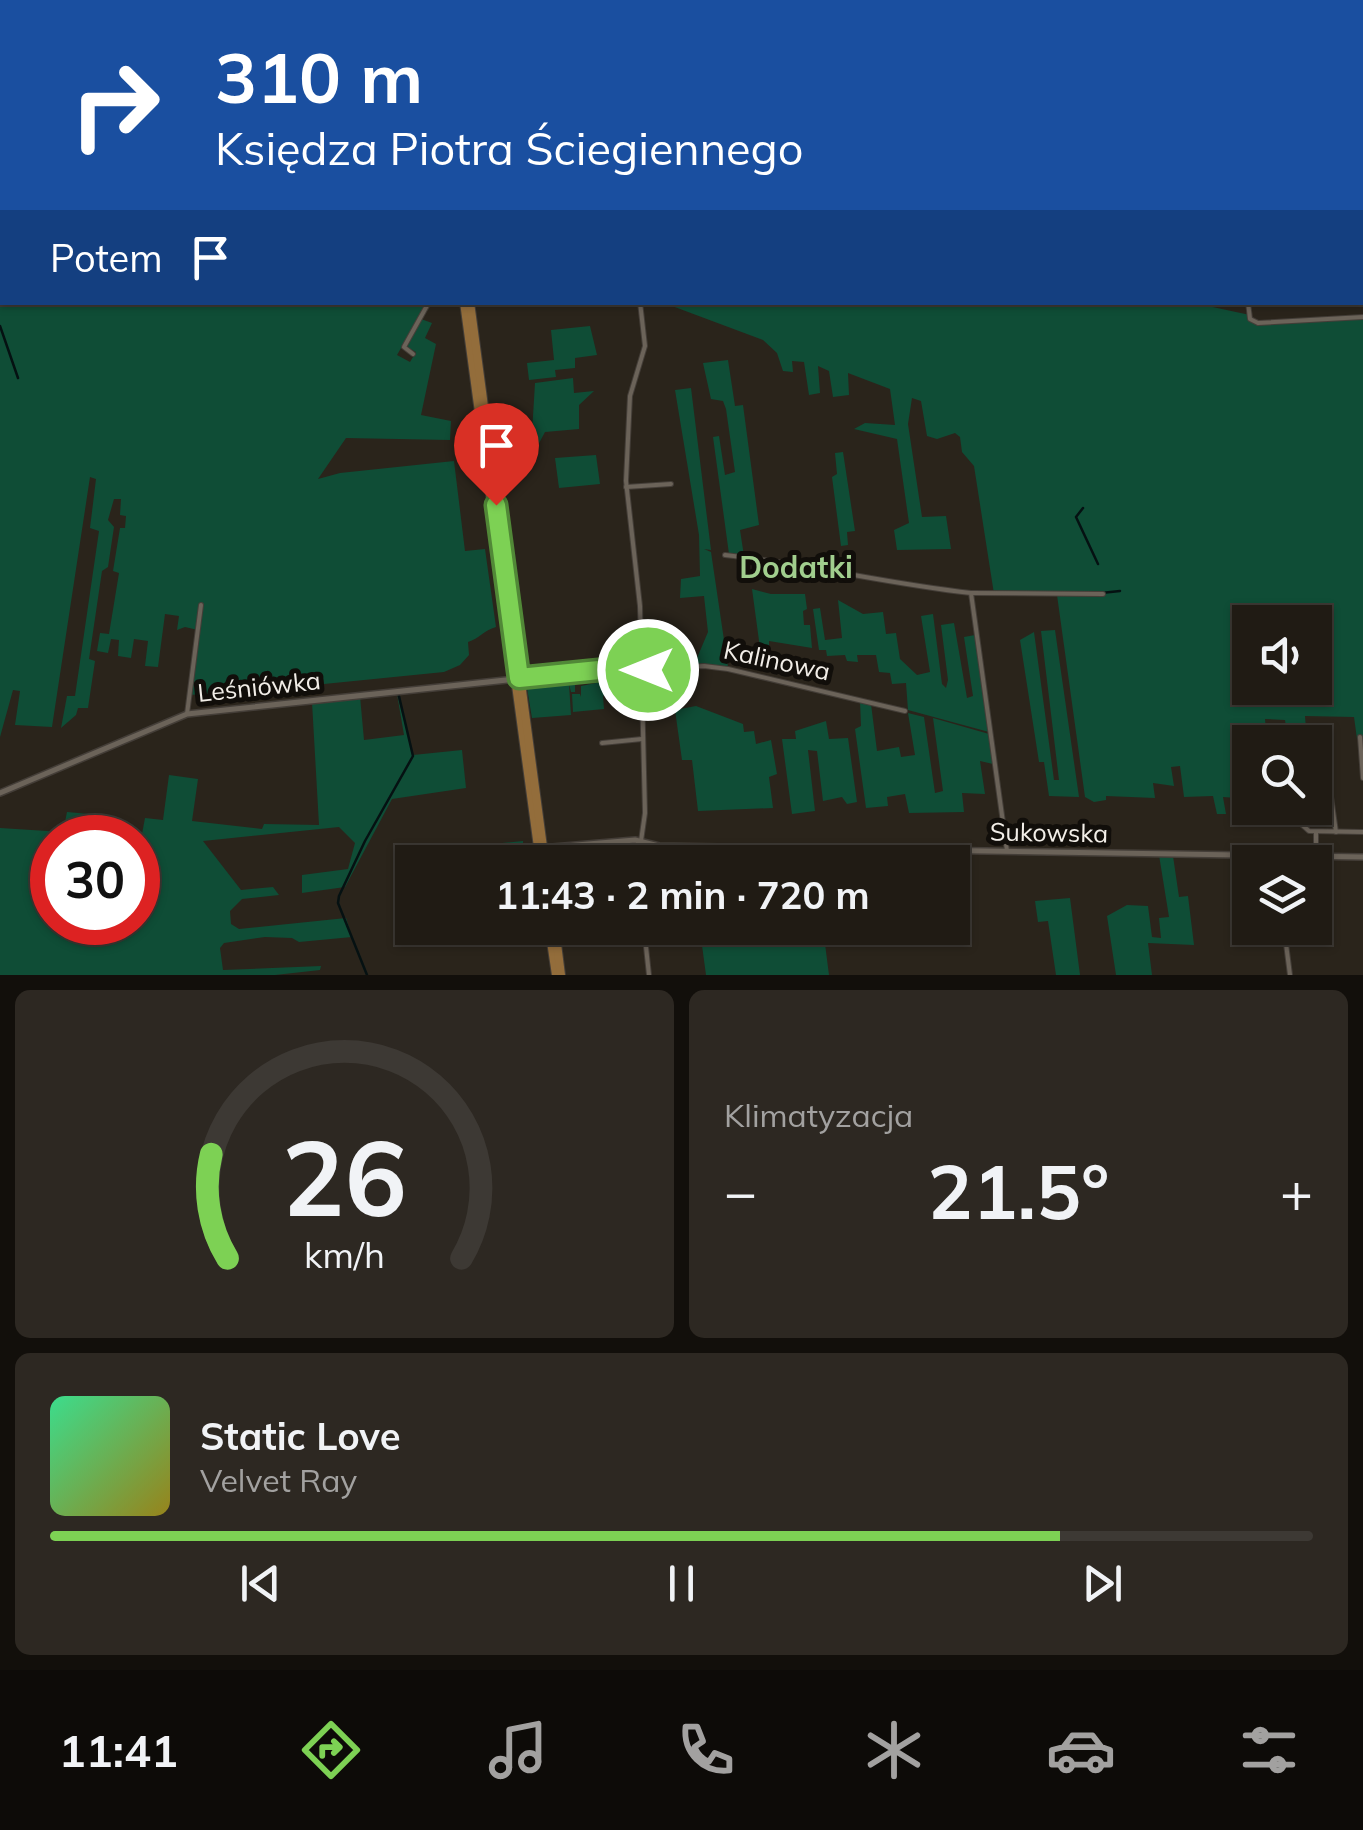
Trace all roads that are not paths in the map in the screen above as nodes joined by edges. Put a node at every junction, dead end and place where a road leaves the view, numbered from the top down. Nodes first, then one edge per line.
1 (427, 305) edge
2 (467, 305) edge
3 (640, 305) edge
4 (1248, 305) edge
5 (1363, 317) edge
6 (412, 354) dead end
7 (671, 484) dead end
8 (626, 487) junction
9 (725, 555) dead end
10 (970, 593) junction
11 (1103, 594) dead end
12 (201, 605) dead end
13 (639, 668) junction
14 (517, 681) junction
15 (905, 710) dead end
16 (187, 714) junction
17 (1360, 737) dead end
18 (642, 740) junction
19 (602, 743) dead end
20 (1363, 778) edge
21 (0, 792) edge
22 (1332, 804) edge
23 (1302, 825) edge
24 (1316, 832) junction
25 (1336, 832) junction
26 (1363, 832) edge
27 (643, 842) junction
28 (541, 845) edge
29 (574, 845) edge
30 (642, 845) edge
31 (1316, 845) edge
32 (1007, 851) junction
33 (1332, 856) edge
34 (1363, 857) edge
35 (1232, 859) edge
36 (555, 945) edge
37 (646, 945) edge
38 (1286, 945) edge
39 (559, 975) edge
40 (649, 975) edge
41 (1290, 975) edge

1 - 6 street
2 - 14 main road
3 - 8 street
4 - 5 street
7 - 8 street
8 - 13 street
9 - 10 street
10 - 11 street
10 - 32 street
12 - 16 street
13 - 14 street, Kalinowa
13 - 15 street, Kalinowa
13 - 18 street
14 - 16 street, Leśniówka
14 - 28 main road
16 - 21 street, Leśniówka
17 - 20 street
18 - 19 street
18 - 27 street
22 - 25 street
23 - 24 street
24 - 25 street
24 - 31 street
25 - 26 street
27 - 29 street, Sukowska
27 - 30 street
27 - 32 street, Sukowska
32 - 35 street, Sukowska
33 - 34 street, Sukowska
36 - 39 main road
37 - 40 street
38 - 41 street

